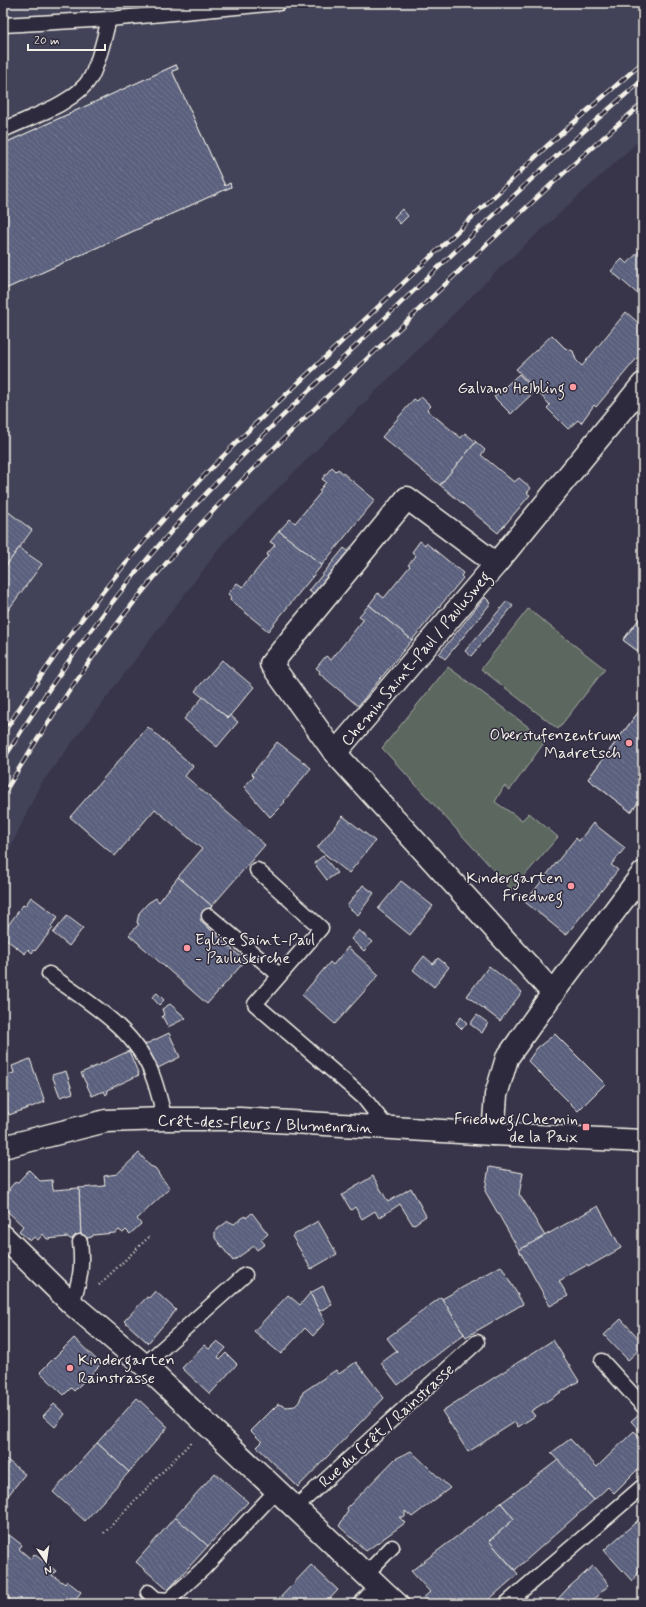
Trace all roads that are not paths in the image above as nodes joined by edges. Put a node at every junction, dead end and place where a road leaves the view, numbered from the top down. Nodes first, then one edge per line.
1 (279, 3) edge
2 (109, 19) junction
3 (3, 25) edge
4 (3, 130) edge
5 (643, 384) edge
6 (496, 564) junction
7 (335, 753) junction
8 (257, 870) dead end
9 (643, 872) edge
10 (209, 916) dead end
11 (49, 974) dead end
12 (279, 975) junction
13 (553, 993) junction
14 (165, 1118) junction
15 (386, 1126) junction
16 (493, 1134) junction
17 (643, 1141) edge
18 (3, 1147) edge
19 (3, 1236) edge
20 (80, 1242) dead end
21 (245, 1275) dead end
22 (74, 1306) junction
23 (477, 1342) dead end
24 (602, 1361) dead end
25 (144, 1365) junction
26 (643, 1406) edge
27 (643, 1486) edge
28 (276, 1491) junction
29 (296, 1508) junction
30 (392, 1547) dead end
31 (372, 1580) junction
32 (148, 1592) dead end
33 (360, 1604) edge
34 (397, 1604) edge
35 (506, 1604) edge

1 - 2 lane
2 - 3 lane
2 - 4 lane
5 - 6 street, Chemin Saint-Paul / Paulusweg
6 - 7 street, Chemin Saint-Paul / Paulusweg
6 - 7 street, Chemin Saint-Paul / Paulusweg
7 - 13 street, Chemin Saint-Paul / Paulusweg
8 - 12 lane, Crêt-des-Fleurs / Blumenrain
9 - 13 street
10 - 12 lane
11 - 14 lane
12 - 15 lane, Crêt-des-Fleurs / Blumenrain
13 - 16 street
14 - 15 street, Crêt-des-Fleurs / Blumenrain
14 - 18 street, Crêt-des-Fleurs / Blumenrain
15 - 16 street, Crêt-des-Fleurs / Blumenrain
16 - 17 street, Crêt-des-Fleurs / Blumenrain
19 - 22 street
20 - 22 lane
21 - 25 lane
22 - 25 street
23 - 29 lane, Rue du Crêt / Rainstrasse
24 - 26 lane
25 - 28 street
27 - 35 lane
28 - 29 street
28 - 32 lane
29 - 31 street
30 - 31 lane
31 - 33 lane
31 - 34 street

